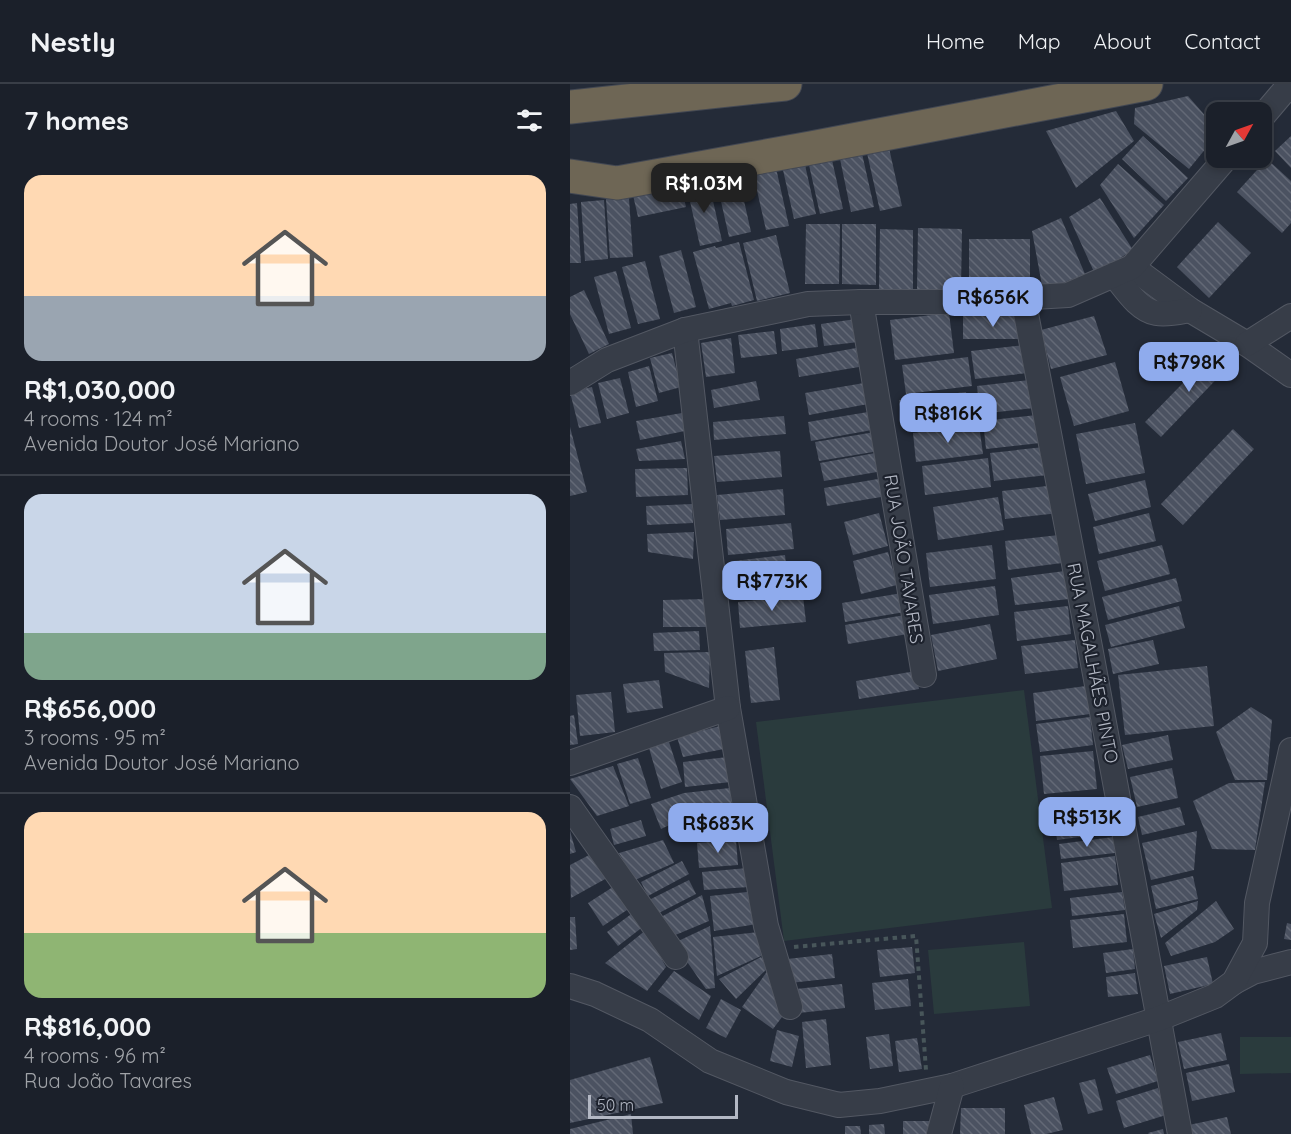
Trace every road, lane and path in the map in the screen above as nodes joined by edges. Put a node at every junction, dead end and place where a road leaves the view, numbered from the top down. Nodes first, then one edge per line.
1 (784, 84) edge
2 (1146, 84) edge
3 (1290, 84) edge
4 (1272, 105) edge
5 (570, 107) edge
6 (1217, 168) edge
7 (570, 176) edge
8 (1123, 271) junction
9 (1023, 298) junction
10 (861, 302) junction
11 (1291, 316) edge
12 (685, 330) junction
13 (1247, 344) junction
14 (1291, 375) edge
15 (570, 383) edge
16 (924, 675) dead end
17 (728, 708) junction
18 (1291, 750) edge
19 (570, 763) edge
20 (570, 807) edge
21 (772, 948) junction
22 (676, 957) dead end
23 (1291, 962) edge
24 (1234, 982) junction
25 (570, 986) edge
26 (790, 1007) dead end
27 (1158, 1018) junction
28 (952, 1086) junction
29 (927, 1091) junction
30 (939, 1134) edge
31 (1180, 1134) edge

1 - 5 highway
2 - 7 highway
3 - 4 street
6 - 8 street
8 - 9 street
8 - 13 street
9 - 10 street
9 - 27 street, RUA MAGALHÃES PINTO
10 - 12 street
10 - 16 street, RUA JOÃO TAVARES
11 - 13 street
12 - 15 street
12 - 17 street
13 - 14 street
17 - 19 street
17 - 21 street
18 - 24 street
20 - 22 street
21 - 26 street
21 - 29 path
23 - 24 street
24 - 27 street
25 - 29 street
27 - 28 street
27 - 31 street, RUA MAGALHÃES PINTO
28 - 29 street
28 - 30 street

